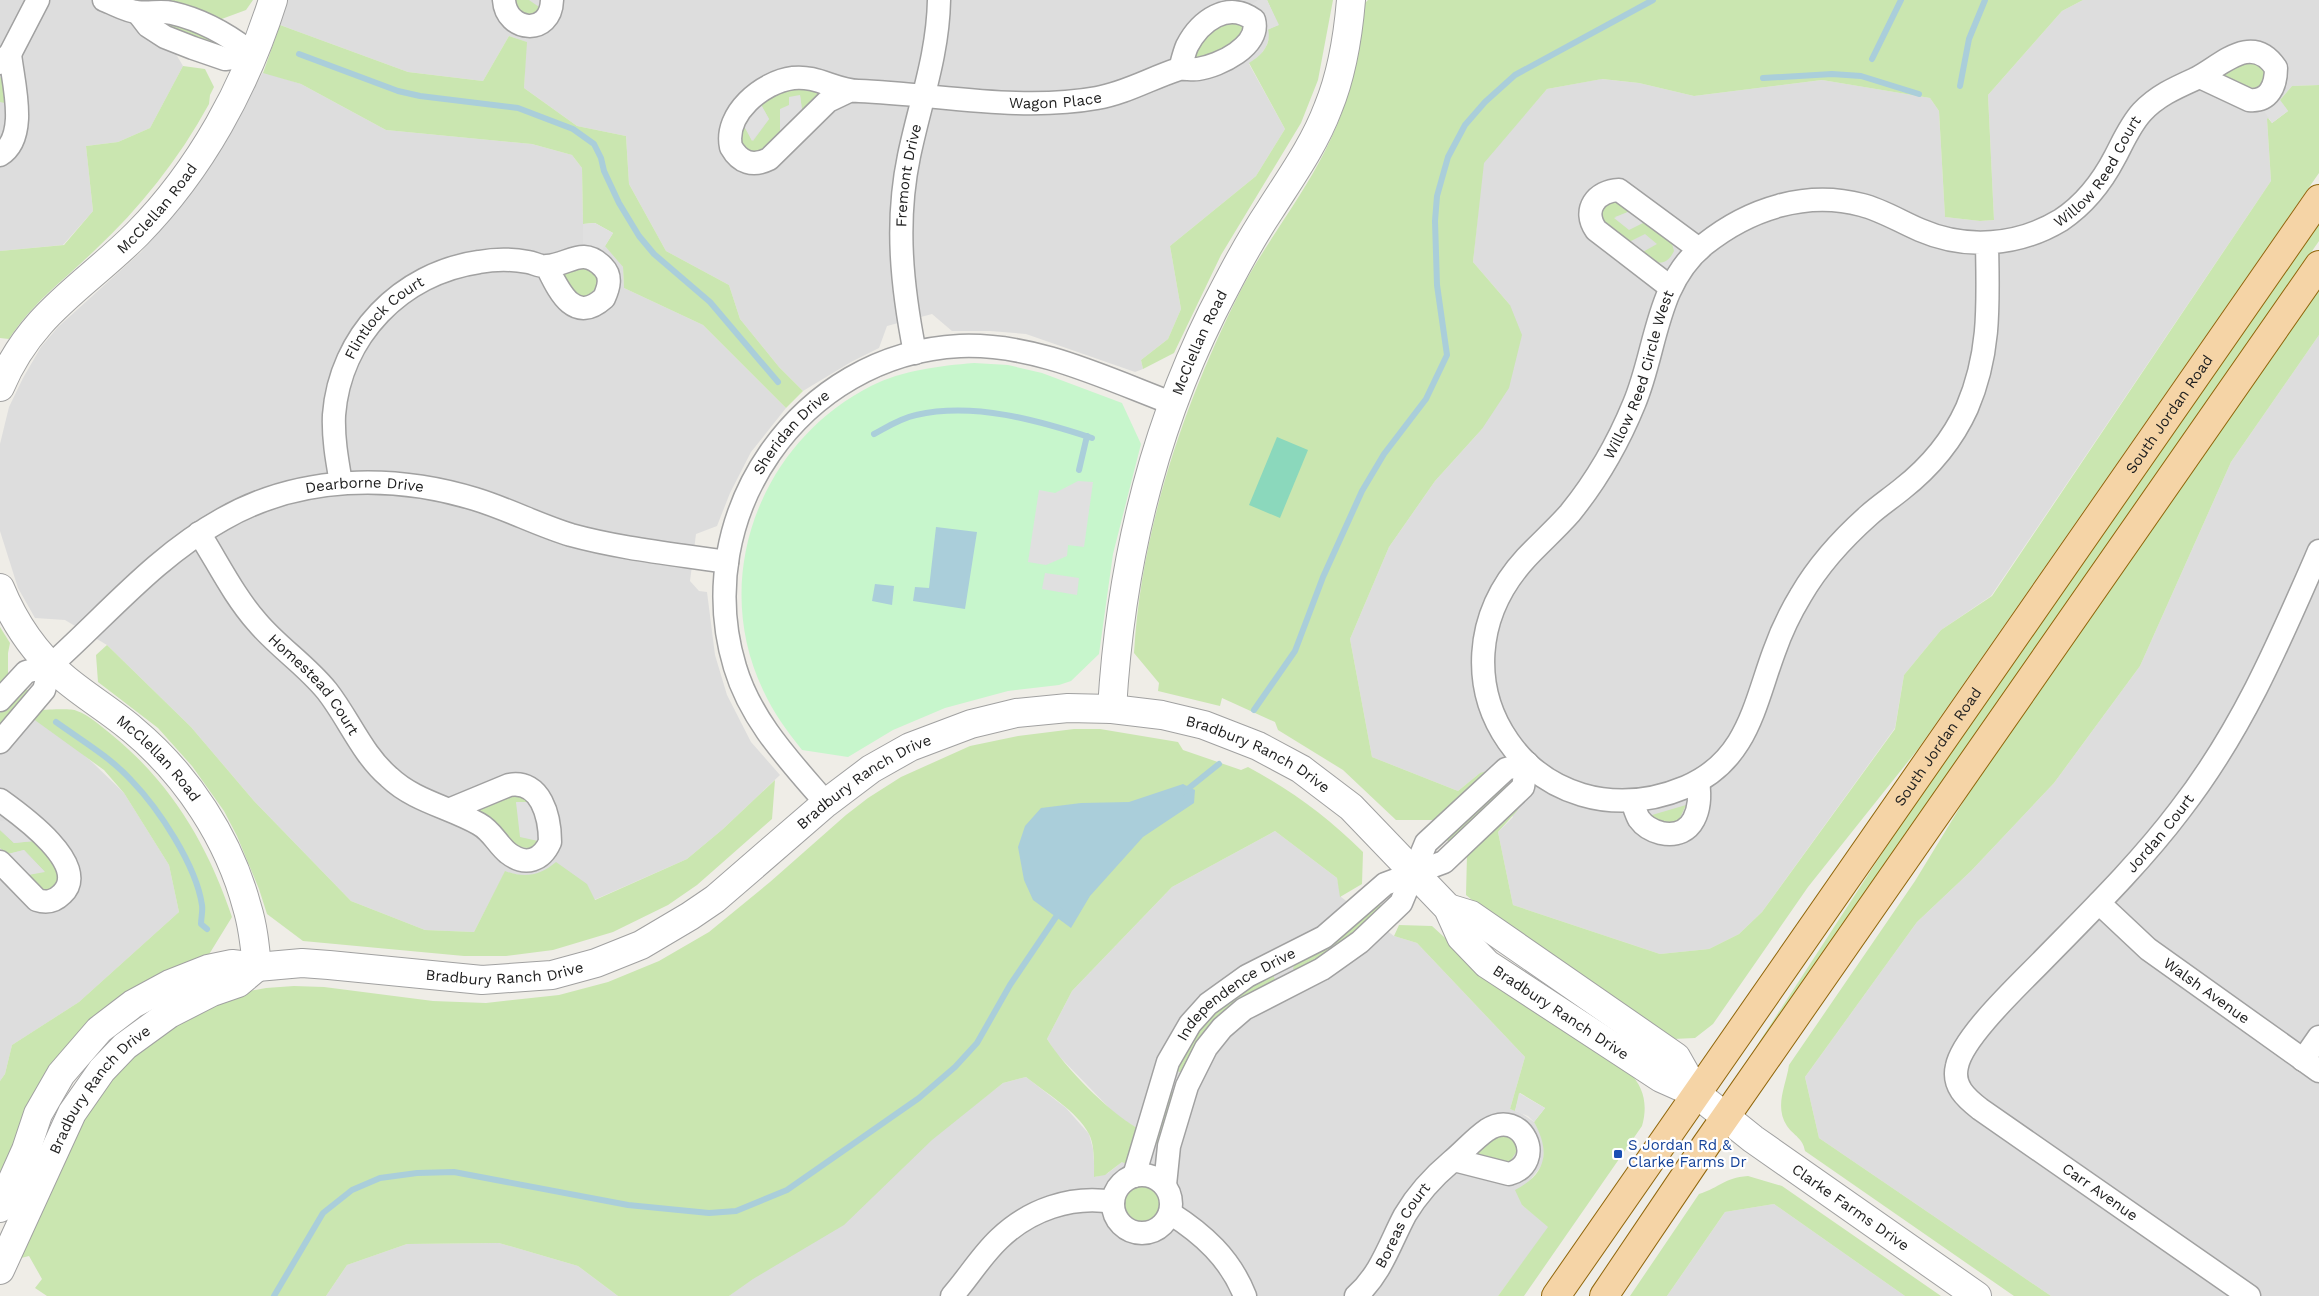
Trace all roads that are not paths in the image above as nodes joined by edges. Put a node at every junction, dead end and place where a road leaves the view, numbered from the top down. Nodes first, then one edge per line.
1 (38, 0) edge
2 (104, 0) edge
3 (273, 0) edge
4 (504, 0) edge
5 (552, 0) edge
6 (939, 0) edge
7 (1351, 0) edge
8 (254, 54) junction
9 (5, 59) edge
10 (1180, 69) dead end
11 (2200, 77) dead end
12 (849, 91) junction
13 (924, 96) junction
14 (0, 155) edge
15 (2319, 199) edge
16 (1988, 243) junction
17 (1699, 249) junction
18 (2319, 265) edge
19 (547, 266) dead end
20 (1670, 287) junction
21 (915, 353) junction
22 (0, 386) edge
23 (1174, 404) junction
24 (341, 483) junction
25 (199, 534) junction
26 (2319, 551) edge
27 (727, 562) junction
28 (0, 588) edge
29 (51, 665) junction
30 (0, 700) edge
31 (1112, 709) junction
32 (0, 742) edge
33 (1528, 764) junction
34 (1698, 782) junction
35 (0, 800) edge
36 (1632, 801) junction
37 (826, 803) junction
38 (451, 809) dead end
39 (0, 862) edge
40 (1413, 872) junction
41 (2099, 903) junction
42 (1279, 961) junction
43 (257, 967) junction
44 (1291, 984) junction
45 (2319, 1037) edge
46 (2311, 1066) edge
47 (1163, 1078) junction
48 (1956, 1082) joint
49 (1187, 1086) junction
50 (1697, 1094) junction
51 (1726, 1118) junction
52 (1454, 1160) dead end
53 (1134, 1176) junction
54 (1164, 1186) junction
55 (1112, 1202) junction
56 (0, 1208) edge
57 (1170, 1213) junction
58 (0, 1270) edge
59 (952, 1296) edge
60 (1245, 1296) edge
61 (1356, 1296) edge
62 (1556, 1296) edge
63 (1604, 1296) edge
64 (1977, 1296) edge
65 (2249, 1296) edge

1 - 9 street
2 - 8 street
3 - 8 street, McClellan Road
4 - 5 street
6 - 13 street, Fremont Drive
7 - 23 street, McClellan Road
8 - 22 street, McClellan Road
9 - 14 street
10 - 13 street, Wagon Place
11 - 16 street, Willow Reed Court
12 - 12 street
12 - 13 street, Wagon Place
13 - 21 street, Fremont Drive
15 - 50 main road, South Jordan Road
16 - 17 street, Willow Reed Circle West
16 - 34 street
17 - 20 street, Willow Reed Circle West
17 - 20 street
18 - 51 main road
19 - 24 street, Flintlock Court
20 - 33 street, Willow Reed Circle West
21 - 23 street, Sheridan Drive
21 - 27 street, Sheridan Drive
23 - 31 street, McClellan Road
24 - 25 street, Dearborne Drive
24 - 27 street, Dearborne Drive
25 - 29 street, Dearborne Drive
25 - 38 street, Homestead Court
26 - 41 street, Jordan Court
27 - 37 street, Sheridan Drive
28 - 29 street, McClellan Road
29 - 30 street
29 - 32 street
29 - 43 street, McClellan Road
31 - 37 street, Bradbury Ranch Drive
31 - 40 street, Bradbury Ranch Drive
33 - 36 street, Willow Reed Circle West
33 - 40 street, Independence Drive
34 - 36 street, Willow Reed Circle West
34 - 36 street
35 - 39 street
37 - 43 street, Bradbury Ranch Drive
40 - 42 street, Independence Drive
40 - 44 street, Independence Drive
40 - 50 street, Bradbury Ranch Drive
41 - 46 street, Walsh Avenue
41 - 48 street, Jordan Court
42 - 44 street
42 - 47 street, Independence Drive
43 - 56 street, Bradbury Ranch Drive
43 - 58 street, Bradbury Ranch Drive
44 - 49 street, Independence Drive
45 - 46 street
47 - 49 street
47 - 53 street, Independence Drive
48 - 65 street, Carr Avenue
49 - 54 street, Independence Drive
50 - 51 street, Bradbury Ranch Drive
50 - 62 main road, South Jordan Road
51 - 63 main road
51 - 64 street, Clarke Farms Drive
52 - 61 street, Boreas Court
53 - 54 street
53 - 55 street
54 - 57 street
55 - 57 street
55 - 59 street
57 - 60 street

